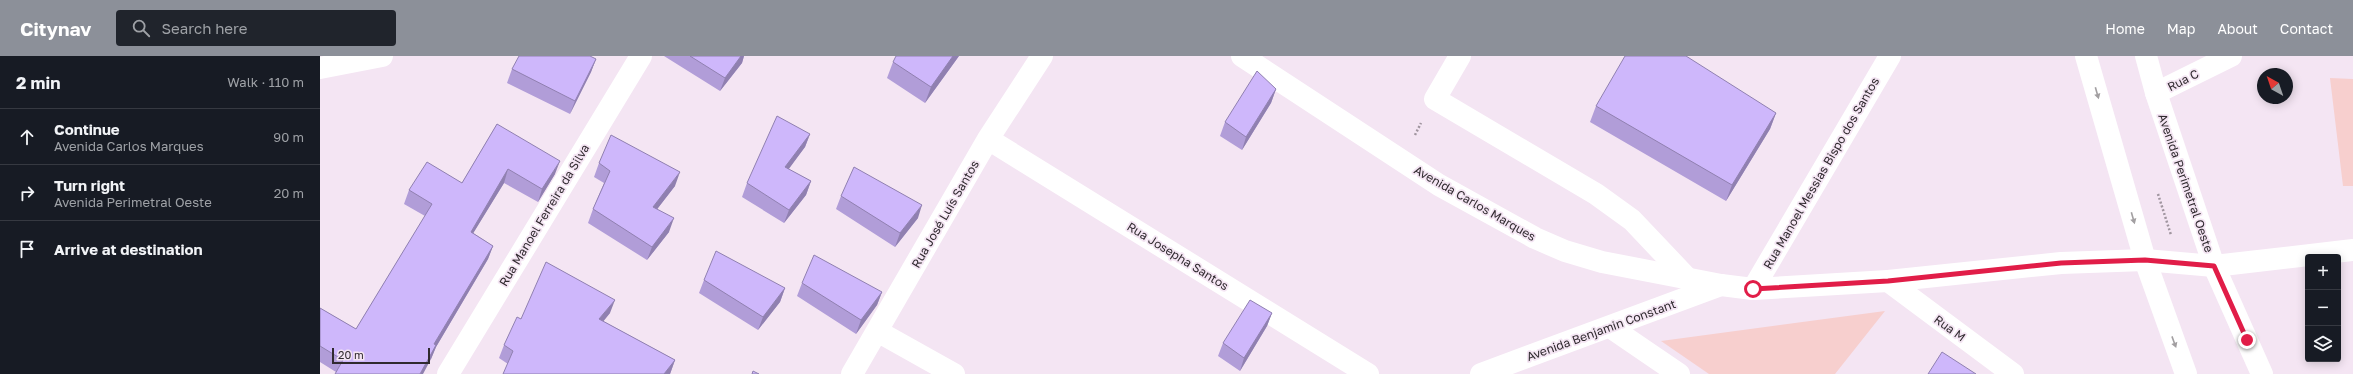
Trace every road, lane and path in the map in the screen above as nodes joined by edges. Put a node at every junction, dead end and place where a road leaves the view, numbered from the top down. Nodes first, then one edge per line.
1 (382, 56) edge
2 (640, 56) edge
3 (1042, 56) edge
4 (1242, 56) edge
5 (1460, 56) edge
6 (1890, 56) edge
7 (2086, 56) edge
8 (2146, 56) edge
9 (2231, 56) edge
10 (320, 68) edge
11 (2156, 93) junction
12 (1436, 99) junction
13 (988, 139) junction
14 (1400, 159) junction
15 (2156, 189) dead end
16 (2353, 250) edge
17 (2145, 260) junction
18 (2179, 263) junction
19 (2214, 266) junction
20 (1688, 278) junction
21 (1888, 281) junction
22 (1721, 285) junction
23 (1753, 289) junction
24 (1610, 327) junction
25 (877, 331) junction
26 (448, 374) edge
27 (852, 374) edge
28 (954, 374) edge
29 (1368, 374) edge
30 (1481, 374) edge
31 (1679, 374) edge
32 (2013, 374) edge
33 (2186, 374) edge
34 (2262, 374) edge

1 - 10 street
2 - 26 street, Rua Manoel Ferreira da Silva
3 - 13 street, Rua José Luís Santos
4 - 14 street, Avenida Carlos Marques
5 - 12 street
6 - 23 street, Rua Manoel Messias Bispo dos Santos
7 -> 17 street
8 - 11 street, Avenida Perimetral Oeste
9 - 11 street, Rua C
11 - 19 street, Avenida Perimetral Oeste
12 - 14 path
12 - 20 street
13 - 25 street, Rua José Luís Santos
13 - 29 street, Rua Josepha Santos
14 - 20 street, Avenida Carlos Marques
15 - 18 path
16 - 19 street, Avenida Carlos Marques
17 - 18 street, Avenida Carlos Marques
17 - 21 street, Avenida Carlos Marques
17 -> 33 street
18 - 19 street, Avenida Carlos Marques
19 - 34 street, Avenida Perimetral Oeste
20 - 22 street, Avenida Carlos Marques
21 - 23 street, Avenida Carlos Marques
21 - 32 street, Rua M
22 - 23 street, Avenida Carlos Marques
22 - 24 street, Avenida Benjamin Constant
24 - 30 street, Avenida Benjamin Constant
24 - 31 street
25 - 27 street, Rua José Luís Santos
25 - 28 street

